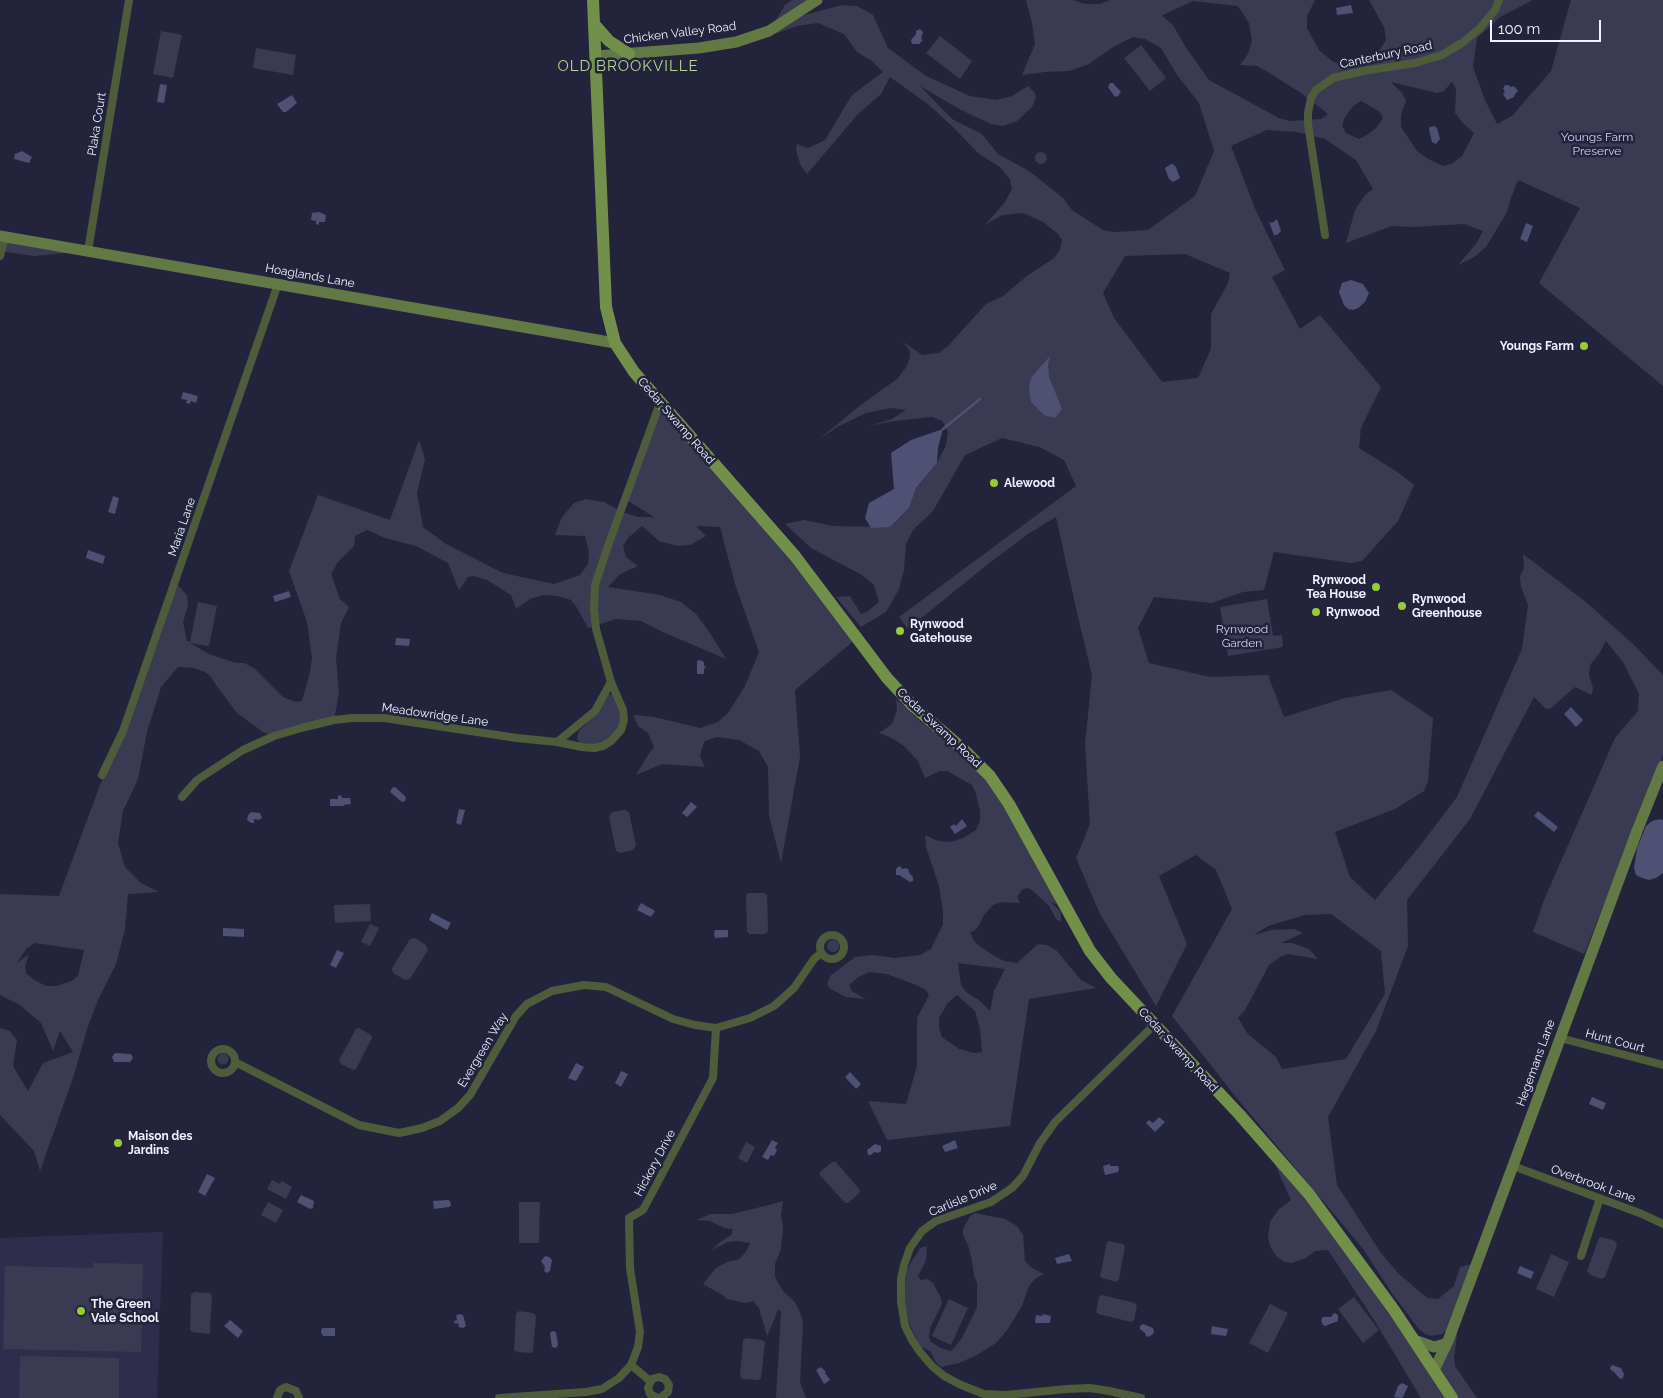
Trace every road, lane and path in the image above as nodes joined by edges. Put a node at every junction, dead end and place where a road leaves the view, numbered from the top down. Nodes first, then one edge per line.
1 (129, 0) edge
2 (593, 0) edge
3 (817, 0) edge
4 (1499, 0) edge
5 (594, 24) junction
6 (630, 54) junction
7 (596, 56) junction
8 (1325, 235) dead end
9 (2, 236) edge
10 (88, 251) junction
11 (0, 256) edge
12 (278, 284) junction
13 (615, 343) junction
14 (660, 403) junction
15 (611, 682) junction
16 (557, 742) junction
17 (1663, 766) edge
18 (102, 775) dead end
19 (182, 797) dead end
20 (821, 952) dead end
21 (1154, 1024) junction
22 (716, 1028) junction
23 (1560, 1038) junction
24 (235, 1062) dead end
25 (1663, 1065) edge
26 (1513, 1166) junction
27 (1600, 1198) junction
28 (1663, 1224) edge
29 (1581, 1256) dead end
30 (1414, 1340) junction
31 (1448, 1341) junction
32 (630, 1365) junction
33 (1434, 1370) junction
34 (650, 1382) junction
35 (277, 1398) edge
36 (299, 1398) edge
37 (499, 1398) edge
38 (659, 1398) edge
39 (1141, 1398) edge
40 (1452, 1398) edge

1 - 10 street, Plaka Court
2 - 5 main road, Cedar Swamp Road
3 - 6 street, Chicken Valley Road
4 - 8 street, Canterbury Road
5 - 6 main road
5 - 7 main road, Cedar Swamp Road
6 - 7 street, Chicken Valley Road
7 - 13 main road, Cedar Swamp Road
9 - 10 street, Hoaglands Lane
9 - 11 street
10 - 12 street, Hoaglands Lane
12 - 13 street, Hoaglands Lane
12 - 18 street, Maria Lane
13 - 14 main road, Cedar Swamp Road
14 - 15 street, Meadowridge Lane
14 - 21 main road, Cedar Swamp Road
15 - 16 street
15 - 16 street, Meadowridge Lane
16 - 19 street, Meadowridge Lane
17 - 23 street, Hegemans Lane
20 - 22 street, Evergreen Way
21 - 30 main road, Cedar Swamp Road
21 - 39 street, Carlisle Drive
22 - 24 street, Evergreen Way
22 - 32 street, Hickory Drive
23 - 25 street, Hunt Court
23 - 26 street, Hegemans Lane
26 - 27 street, Overbrook Lane
26 - 31 street, Hegemans Lane
27 - 28 street, Overbrook Lane
27 - 29 street
30 - 31 street
30 - 33 main road, Cedar Swamp Road
31 - 33 street, Hegemans Lane
32 - 34 street
32 - 37 street, Hickory Drive
33 - 40 main road, Cedar Swamp Road
34 - 38 street
34 - 38 street
35 - 36 street

